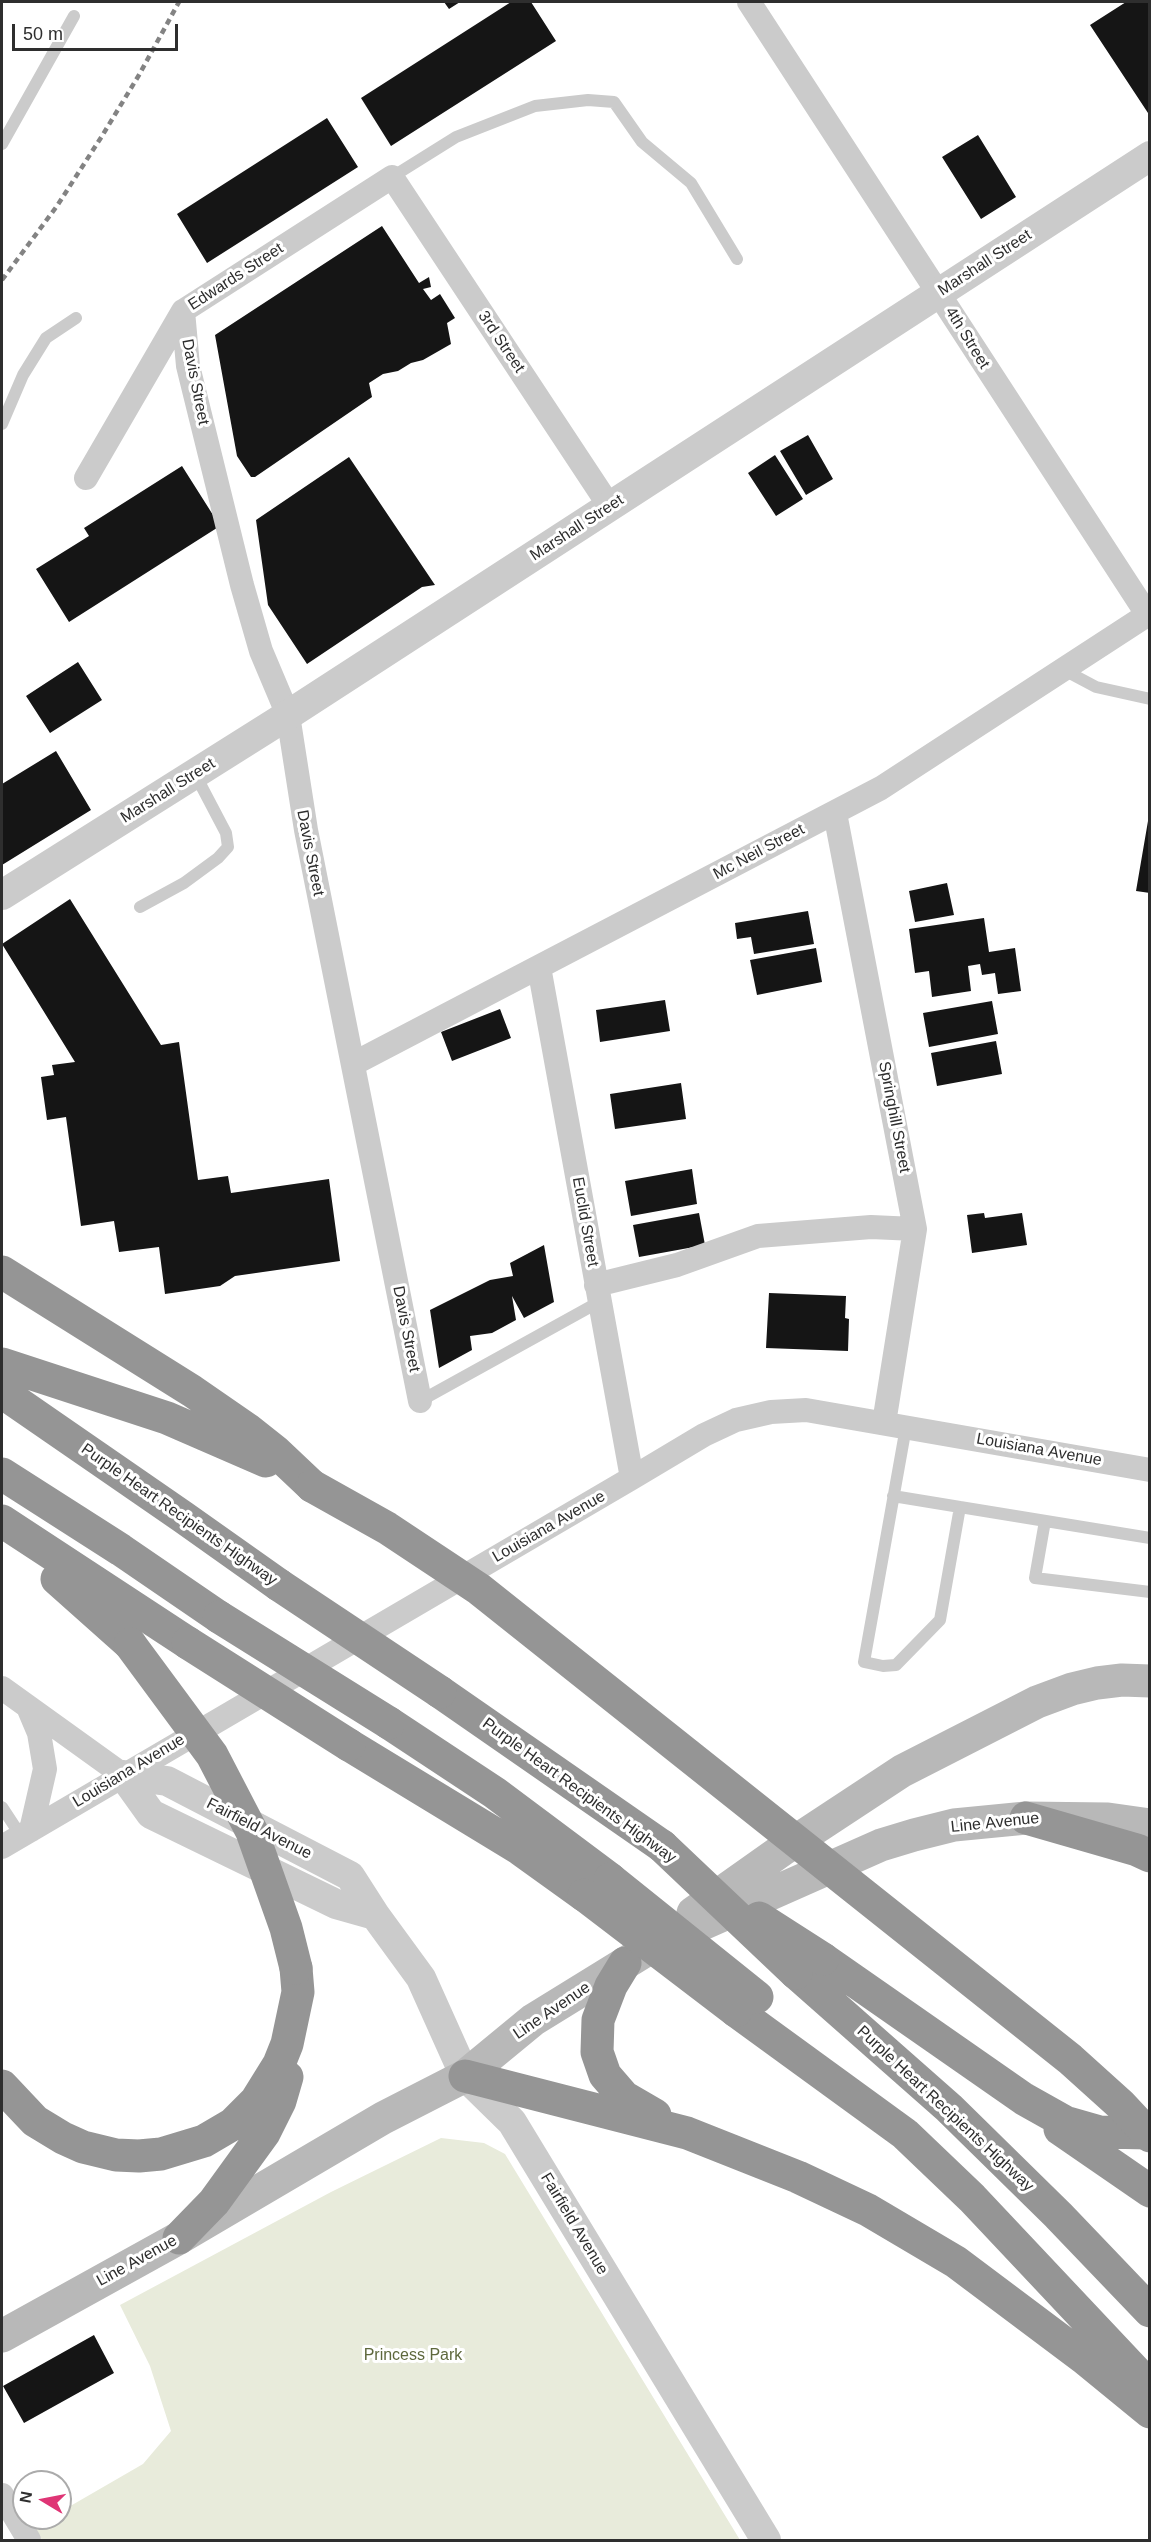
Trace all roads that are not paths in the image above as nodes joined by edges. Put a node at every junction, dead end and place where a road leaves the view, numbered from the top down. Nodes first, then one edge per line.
1 (749, 2) edge
2 (74, 16) dead end
3 (2, 144) edge
4 (1149, 156) edge
5 (392, 177) junction
6 (737, 260) dead end
7 (939, 293) junction
8 (183, 310) junction
9 (76, 318) dead end
10 (2, 424) edge
11 (86, 478) dead end
12 (610, 507) junction
13 (1148, 613) edge
14 (1064, 670) junction
15 (1149, 699) edge
16 (288, 715) junction
17 (195, 774) junction
18 (835, 813) junction
19 (2, 896) edge
20 (140, 907) dead end
21 (539, 967) junction
22 (353, 1064) junction
23 (915, 1229) junction
24 (2, 1272) edge
25 (598, 1293) junction
26 (2, 1364) edge
27 (2, 1392) edge
28 (420, 1401) joint
29 (895, 1425) junction
30 (1149, 1470) edge
31 (2, 1474) edge
32 (632, 1478) junction
33 (312, 1486) junction
34 (894, 1496) junction
35 (960, 1507) junction
36 (2, 1521) edge
37 (1046, 1521) junction
38 (2, 1535) edge
39 (1149, 1538) edge
40 (1149, 1592) edge
41 (1149, 1681) edge
42 (2, 1688) edge
43 (28, 1707) junction
44 (123, 1775) junction
45 (2, 1807) edge
46 (1026, 1818) junction
47 (1149, 1825) edge
48 (18, 1838) edge
49 (1149, 1856) edge
50 (597, 1887) junction
51 (653, 1946) junction
52 (625, 1964) junction
53 (810, 1966) junction
54 (297, 1980) junction
55 (465, 2076) junction
56 (2, 2086) edge
57 (1024, 2099) junction
58 (690, 2134) junction
59 (1149, 2134) edge
60 (1149, 2191) edge
61 (179, 2238) junction
62 (1149, 2311) edge
63 (2, 2336) edge
64 (1149, 2387) edge
65 (1149, 2412) edge
66 (2, 2495) edge
67 (29, 2541) edge
68 (766, 2541) edge

1 - 7 street, 4th Street
2 - 3 lane
4 - 7 street, Marshall Street
5 - 6 lane
5 - 8 street, Edwards Street
5 - 12 street, 3rd Street
7 - 12 street, Marshall Street
7 - 13 street, 4th Street
8 - 11 street, Edwards Street
8 - 16 street, Davis Street
9 - 10 lane
12 - 16 street, Marshall Street
13 - 14 street, Mc Neil Street
14 - 15 lane
14 - 18 street, Mc Neil Street
16 - 17 street, Marshall Street
16 - 22 street, Davis Street
17 - 19 street, Marshall Street
17 - 20 lane
18 - 21 street, Mc Neil Street
18 - 23 street, Springhill Street
21 - 22 street, Mc Neil Street
21 - 25 street, Euclid Street
22 - 28 street, Davis Street
23 - 25 street
23 - 29 street, Springhill Street
24 - 33 highway
25 - 28 lane
25 - 32 street, Euclid Street
26 - 33 highway
27 - 53 highway, Purple Heart Recipients Highway, bridge
29 - 30 street, Louisiana Avenue
29 - 32 street, Louisiana Avenue
29 - 34 lane
31 - 50 highway, bridge
32 - 44 street, Louisiana Avenue
33 - 59 highway, bridge
34 - 35 lane
34 - 35 lane
35 - 37 lane
36 - 50 highway, bridge
37 - 39 lane
37 - 40 lane
38 - 54 highway, bridge
41 - 51 main road
42 - 43 street, Fairfield Avenue
43 - 44 street, Fairfield Avenue
43 - 48 street
44 - 48 street, Louisiana Avenue
44 - 55 street, Fairfield Avenue
45 - 48 lane
46 - 47 main road, Line Avenue
46 - 49 highway
46 - 51 main road, Line Avenue
50 - 64 highway, bridge
51 - 52 main road, Line Avenue
52 - 55 main road, Line Avenue
52 - 58 highway
53 - 57 highway
53 - 62 highway, Purple Heart Recipients Highway
54 - 56 highway
54 - 61 highway
55 - 58 highway
55 - 61 main road, Line Avenue
55 - 68 street, Fairfield Avenue
57 - 59 highway
57 - 60 highway
58 - 65 highway
61 - 63 main road, Line Avenue
66 - 67 street

